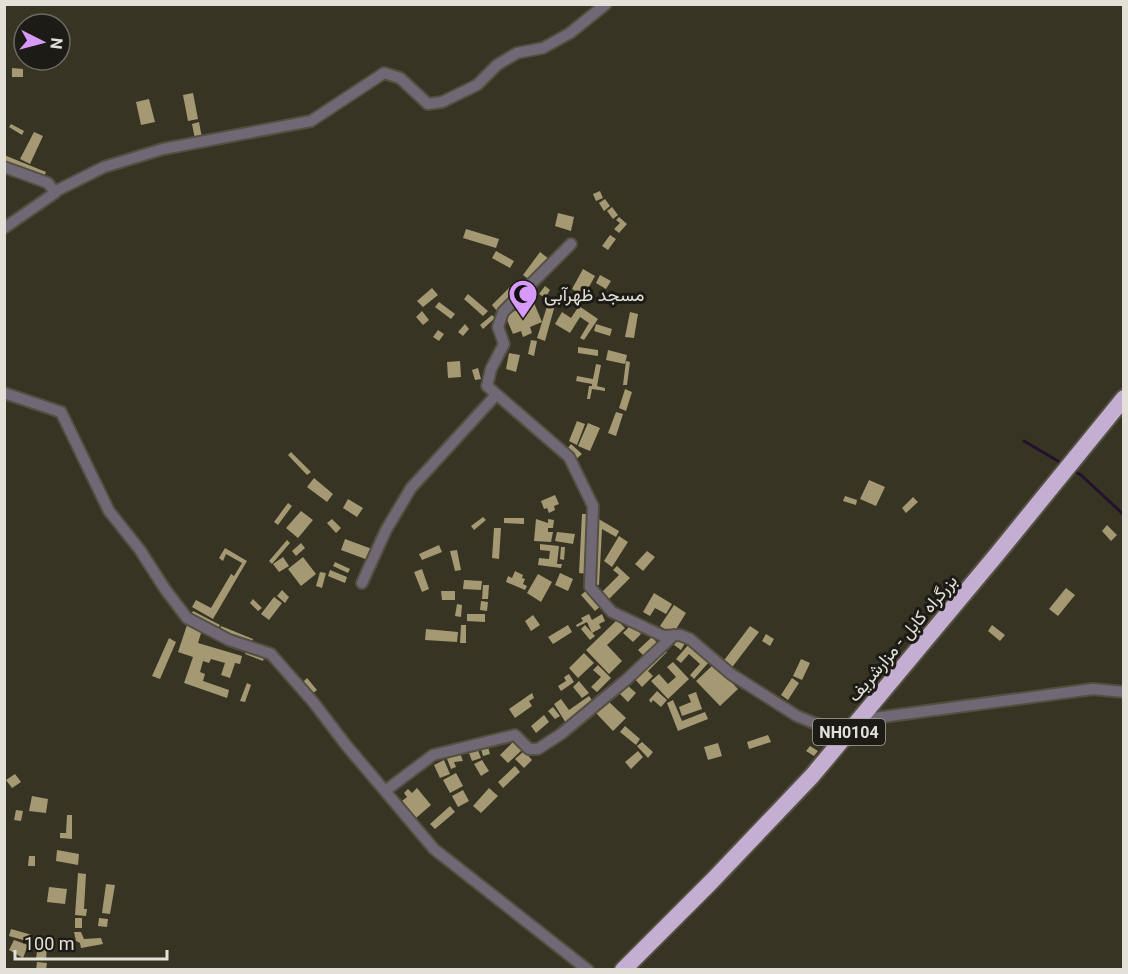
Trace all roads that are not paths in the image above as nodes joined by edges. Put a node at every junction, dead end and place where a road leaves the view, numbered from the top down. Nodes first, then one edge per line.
1 (606, 4) edge
2 (4, 166) edge
3 (54, 192) junction
4 (4, 228) edge
5 (571, 244) dead end
6 (4, 393) edge
7 (496, 395) junction
8 (1124, 398) edge
9 (362, 583) dead end
10 (674, 635) junction
11 (1124, 692) edge
12 (853, 726) junction
13 (385, 791) junction
14 (588, 969) edge
15 (622, 969) edge

1 - 3 street
2 - 3 street
3 - 4 street
5 - 7 street
6 - 13 street
7 - 9 street
7 - 10 street
8 - 12 highway, بزرگراه کابل - مزارشریف / NH0104
10 - 12 street
10 - 13 street
11 - 12 street
12 - 15 highway, بزرگراه کابل - مزارشریف / NH0104
13 - 14 street

